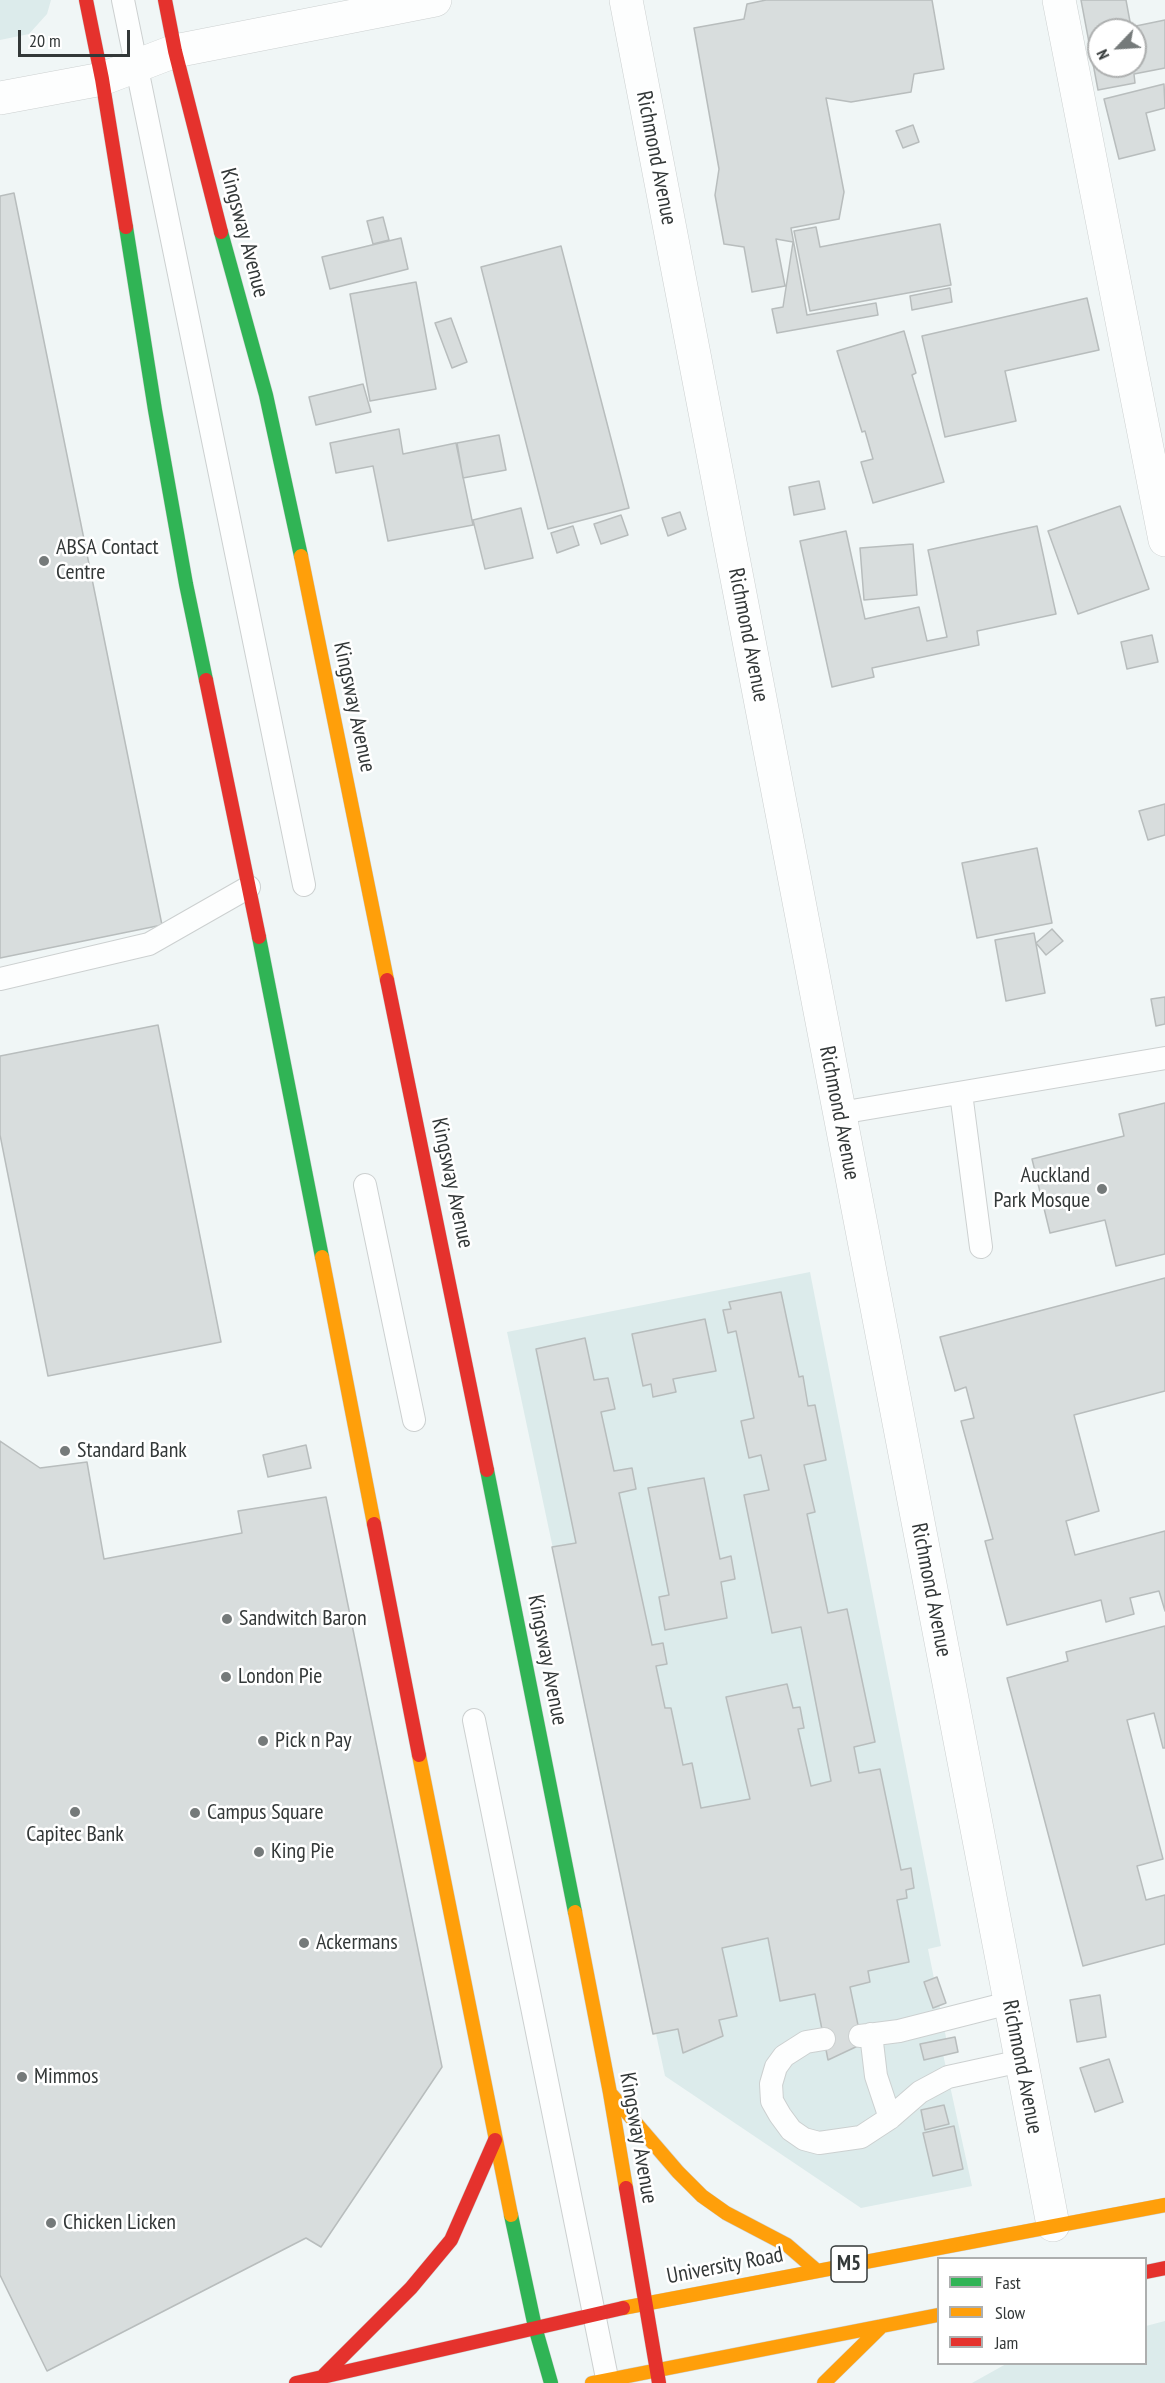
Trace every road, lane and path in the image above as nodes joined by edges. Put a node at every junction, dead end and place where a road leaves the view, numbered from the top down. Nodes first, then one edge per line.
1 (86, 0) edge
2 (123, 0) edge
3 (165, 0) edge
4 (435, 0) edge
5 (626, 0) edge
6 (1059, 0) edge
7 (175, 51) junction
8 (136, 65) junction
9 (102, 79) junction
10 (0, 98) edge
11 (1165, 540) edge
12 (304, 885) dead end
13 (249, 887) junction
14 (0, 980) edge
15 (1165, 1059) edge
16 (962, 1093) junction
17 (840, 1113) junction
18 (365, 1185) dead end
19 (981, 1247) dead end
20 (414, 1420) dead end
21 (474, 1720) dead end
22 (1010, 2003) junction
23 (824, 2039) dead end
24 (1021, 2061) junction
25 (609, 2093) junction
26 (890, 2118) junction
27 (495, 2140) junction
28 (1165, 2205) edge
29 (1053, 2225) junction
30 (1165, 2268) edge
31 (816, 2270) junction
32 (1147, 2272) edge
33 (645, 2303) junction
34 (595, 2313) junction
35 (937, 2315) edge
36 (882, 2326) junction
37 (536, 2327) junction
38 (324, 2375) junction
39 (658, 2376) edge
40 (602, 2382) edge
41 (296, 2383) edge
42 (551, 2383) edge
43 (824, 2383) edge

1 - 9 main road
2 - 8 lane
3 - 7 main road, Kingsway Avenue
4 - 7 street
5 - 17 street, Richmond Avenue
6 - 11 street
7 - 8 street
7 - 25 main road, Kingsway Avenue
8 - 9 street
8 - 12 lane
9 - 10 street
9 - 13 main road
13 - 14 lane
13 - 27 main road
15 - 16 lane
16 - 17 lane
16 - 19 lane
17 - 22 street, Richmond Avenue
18 - 20 lane
21 - 34 lane
22 - 24 street, Richmond Avenue
22 - 26 lane
23 - 26 lane
24 - 26 lane
24 - 29 street, Richmond Avenue
25 - 31 main road
25 - 33 main road, Kingsway Avenue
27 - 37 main road
27 - 38 main road
28 - 29 main road, University Road / M5
29 - 31 main road, University Road / M5
30 - 32 main road
31 - 33 main road, University Road / M5
33 - 34 main road, University Road / M5
33 - 39 main road, Kingsway Avenue
34 - 37 main road, University Road / M5
34 - 40 lane
35 - 36 main road
36 - 39 main road
36 - 43 main road
37 - 38 main road, University Road / M5
37 - 42 main road
38 - 41 main road, University Road / M5
39 - 40 main road

